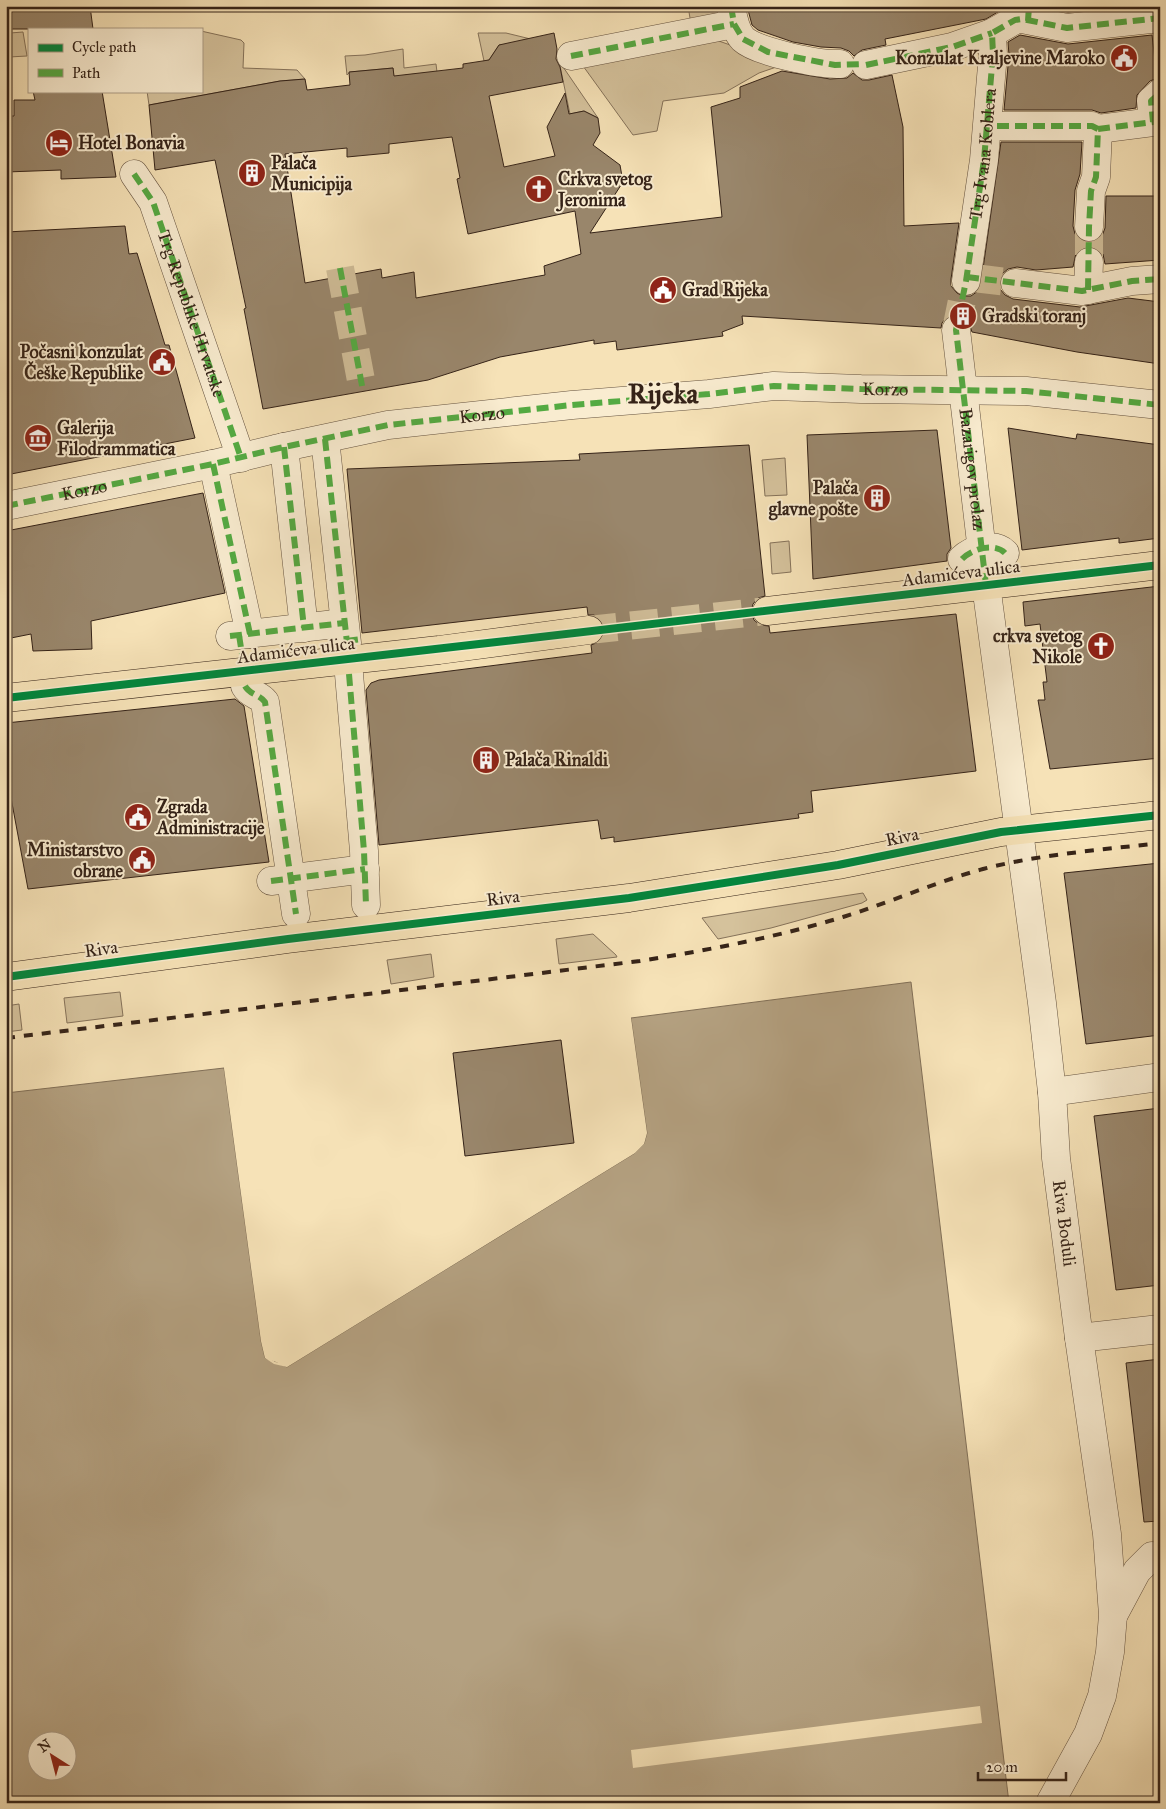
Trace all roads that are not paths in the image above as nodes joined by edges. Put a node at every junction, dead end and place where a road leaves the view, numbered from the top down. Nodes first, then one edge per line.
1 (1028, 13) edge
2 (732, 15) edge
3 (1160, 18) edge
4 (996, 31) junction
5 (571, 56) dead end
6 (1160, 93) edge
7 (997, 126) dead end
8 (1095, 128) junction
9 (134, 174) dead end
10 (1089, 227) tunnel mouth
11 (1089, 262) tunnel mouth
12 (969, 279) tunnel mouth
13 (1160, 279) edge
14 (1015, 283) tunnel mouth
15 (1088, 290) junction
16 (956, 330) tunnel mouth
17 (964, 390) junction
18 (1160, 405) edge
19 (324, 438) junction
20 (284, 447) junction
21 (241, 458) junction
22 (213, 464) junction
23 (6, 506) edge
24 (1160, 565) edge
25 (986, 585) junction
26 (767, 611) tunnel mouth
27 (304, 628) junction
28 (590, 630) tunnel mouth
29 (350, 674) dead end
30 (246, 686) dead end
31 (6, 698) edge
32 (1160, 815) edge
33 (1009, 831) junction
34 (281, 880) junction
35 (296, 914) dead end
36 (6, 977) edge
37 (1160, 1077) edge
38 (1052, 1092) junction
39 (1160, 1329) edge
40 (1079, 1338) junction
41 (1107, 1534) junction
42 (1156, 1556) edge
43 (1113, 1616) junction
44 (1050, 1803) edge

1 - 3 street
1 - 4 street
2 - 4 street
2 - 5 street
4 - 12 street, Trg Ivana Koblera
6 - 8 street
7 - 8 street
8 - 10 street
9 - 21 street, Trg Republike Hrvatske
11 - 15 street
13 - 15 street
14 - 15 street
16 - 17 street
17 - 18 street, Korzo
17 - 19 street, Korzo
17 - 25 street, Bazarigov prolaz
19 - 20 street, Korzo
19 - 27 street
20 - 21 street, Korzo
20 - 27 street
21 - 22 street, Korzo
22 - 23 street, Korzo
22 - 27 street
24 - 25 main road, Adamićeva ulica
25 - 26 main road, Adamićeva ulica
25 - 33 street, Bazarigov prolaz
28 - 31 main road, Adamićeva ulica
29 - 34 street
30 - 34 street
32 - 33 main road, Riva
33 - 36 main road, Riva
33 - 38 street, Riva Boduli
34 - 35 street
37 - 38 street
38 - 40 street, Riva Boduli
39 - 40 street
40 - 41 street, Riva Boduli
41 - 42 street
41 - 43 street, Riva Boduli
42 - 43 street, Riva Boduli
43 - 44 street, Riva Boduli

